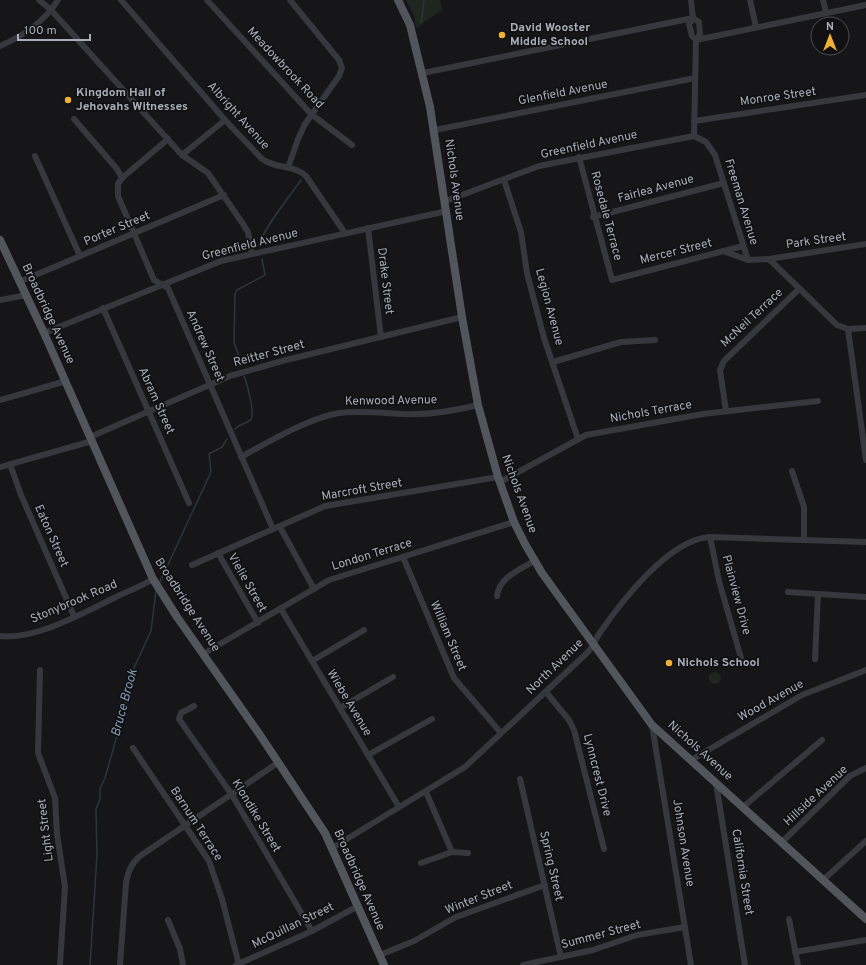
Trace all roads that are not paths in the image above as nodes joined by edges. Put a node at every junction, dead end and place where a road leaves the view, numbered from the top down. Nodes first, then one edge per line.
1 (39, 0) edge
2 (58, 0) edge
3 (121, 0) edge
4 (207, 0) edge
5 (290, 0) edge
6 (398, 0) edge
7 (690, 0) edge
8 (750, 0) edge
9 (823, 0) edge
10 (866, 5) edge
11 (51, 10) junction
12 (826, 12) junction
13 (693, 18) junction
14 (756, 27) junction
15 (696, 40) junction
16 (0, 46) edge
17 (423, 73) junction
18 (695, 78) junction
19 (866, 95) edge
20 (311, 114) junction
21 (74, 120) dead end
22 (225, 120) junction
23 (694, 121) junction
24 (435, 130) junction
25 (694, 136) junction
26 (168, 139) junction
27 (352, 145) dead end
28 (182, 155) junction
29 (35, 156) dead end
30 (579, 157) junction
31 (288, 168) junction
32 (122, 178) junction
33 (504, 180) junction
34 (724, 183) junction
35 (224, 194) junction
36 (446, 201) junction
37 (447, 211) junction
38 (594, 217) junction
39 (368, 228) junction
40 (345, 233) junction
41 (135, 234) junction
42 (0, 240) edge
43 (866, 244) edge
44 (743, 246) junction
45 (723, 251) junction
46 (252, 254) junction
47 (80, 256) junction
48 (769, 259) junction
49 (748, 260) junction
50 (612, 280) joint
51 (20, 282) junction
52 (162, 284) junction
53 (799, 289) junction
54 (26, 295) junction
55 (0, 300) edge
56 (103, 308) junction
57 (462, 317) junction
58 (866, 328) edge
59 (848, 329) junction
60 (44, 333) junction
61 (381, 337) junction
62 (655, 340) dead end
63 (553, 362) junction
64 (66, 381) junction
65 (210, 384) junction
66 (0, 400) edge
67 (818, 401) dead end
68 (478, 405) junction
69 (149, 410) junction
70 (726, 411) junction
71 (91, 439) junction
72 (578, 439) junction
73 (241, 457) junction
74 (866, 460) edge
75 (10, 464) junction
76 (0, 467) edge
77 (792, 471) dead end
78 (499, 480) junction
79 (189, 503) dead end
80 (514, 522) junction
81 (277, 528) junction
82 (710, 537) junction
83 (804, 540) junction
84 (866, 542) edge
85 (218, 553) junction
86 (403, 557) junction
87 (534, 561) junction
88 (192, 565) dead end
89 (155, 581) junction
90 (314, 589) junction
91 (788, 592) dead end
92 (818, 594) junction
93 (497, 596) dead end
94 (866, 597) edge
95 (281, 609) junction
96 (74, 616) junction
97 (258, 623) junction
98 (364, 630) dead end
99 (0, 636) edge
100 (593, 646) junction
101 (203, 654) junction
102 (741, 658) dead end
103 (815, 659) dead end
104 (312, 661) junction
105 (40, 670) dead end
106 (866, 670) edge
107 (393, 677) dead end
108 (546, 692) junction
109 (194, 706) dead end
110 (340, 708) junction
111 (432, 720) dead end
112 (652, 725) junction
113 (501, 733) junction
114 (822, 740) dead end
115 (133, 748) dead end
116 (368, 755) junction
117 (691, 760) junction
118 (279, 762) junction
119 (866, 768) edge
120 (520, 779) dead end
121 (716, 782) junction
122 (426, 792) junction
123 (232, 795) junction
124 (399, 807) junction
125 (743, 807) junction
126 (185, 826) junction
127 (866, 841) edge
128 (782, 842) junction
129 (332, 848) junction
130 (604, 848) dead end
131 (452, 852) junction
132 (468, 853) dead end
133 (421, 863) dead end
134 (823, 880) junction
135 (545, 885) junction
136 (358, 906) junction
137 (790, 919) dead end
138 (866, 919) edge
139 (168, 920) dead end
140 (685, 927) junction
141 (312, 931) junction
142 (866, 940) edge
143 (795, 952) junction
144 (380, 955) junction
145 (561, 957) junction
146 (60, 965) edge
147 (120, 965) edge
148 (183, 965) edge
149 (238, 965) edge
150 (384, 965) edge
151 (523, 965) edge
152 (691, 965) edge
153 (745, 965) edge
154 (798, 965) edge

1 - 11 street
2 - 11 street
3 - 22 street, Albright Avenue
4 - 20 street, Meadowbrook Road
5 - 20 street
6 - 17 main road, Nichols Avenue
7 - 13 street
8 - 14 street
9 - 12 street
10 - 12 street
11 - 16 street
11 - 26 street
12 - 14 street
13 - 15 street
13 - 17 street
14 - 15 street
15 - 18 street
17 - 24 main road, Nichols Avenue
18 - 23 street
18 - 24 street, Glenfield Avenue
19 - 23 street, Monroe Street
20 - 27 street, Meadowbrook Road
20 - 31 street
21 - 32 street
22 - 28 street
22 - 31 street, Albright Avenue
23 - 25 street
24 - 36 main road, Nichols Avenue
25 - 30 street, Greenfield Avenue
25 - 34 street, Freeman Avenue
26 - 28 street
26 - 32 street
28 - 35 street
29 - 47 street
30 - 33 street, Greenfield Avenue
30 - 38 street, Rosedale Terrace
31 - 40 street, Albright Avenue
32 - 41 street, Andrew Street
33 - 36 street, Greenfield Avenue
33 - 63 street, Legion Avenue
34 - 38 street, Fairlea Avenue
34 - 44 street, Freeman Avenue
35 - 41 street, Porter Street
35 - 46 street
36 - 37 main road, Nichols Avenue
37 - 39 street, Greenfield Avenue
37 - 57 main road, Nichols Avenue
38 - 50 street, Rosedale Terrace
39 - 40 street, Greenfield Avenue
39 - 61 street, Drake Street
40 - 46 street, Greenfield Avenue
41 - 47 street, Porter Street
41 - 52 street, Andrew Street
42 - 51 main road, Broadbridge Avenue
43 - 48 street, Park Street
44 - 45 street, Mercer Street
44 - 49 street, Freeman Avenue
45 - 49 street, Mercer Street
45 - 50 street, Mercer Street
46 - 52 street, Greenfield Avenue
47 - 51 street, Porter Street
48 - 49 street, Freeman Avenue
48 - 53 street, Freeman Avenue
51 - 54 main road, Broadbridge Avenue
52 - 56 street, Greenfield Avenue
52 - 65 street, Andrew Street
53 - 59 street, Freeman Avenue
53 - 70 street, McNeil Terrace
54 - 55 street
54 - 60 main road, Broadbridge Avenue
56 - 60 street, Greenfield Avenue
56 - 69 street, Abram Street
57 - 61 street, Reitter Street
57 - 68 main road, Nichols Avenue
58 - 59 street
59 - 74 street
60 - 64 main road, Broadbridge Avenue
61 - 65 street, Reitter Street
62 - 63 street
63 - 72 street, Legion Avenue
64 - 66 street
64 - 71 main road, Broadbridge Avenue
65 - 69 street, Reitter Street
65 - 73 street, Andrew Street
67 - 70 street, Nichols Terrace
68 - 73 street, Kenwood Avenue
68 - 78 main road, Nichols Avenue
69 - 71 street, Reitter Street
69 - 79 street, Abram Street
70 - 72 street, Nichols Terrace
71 - 75 street, Reitter Street
71 - 89 main road, Broadbridge Avenue
72 - 78 street, Nichols Terrace
73 - 81 street, Andrew Street
75 - 76 street, Reitter Street
75 - 96 street, Eaton Street
77 - 83 street
78 - 80 main road, Nichols Avenue
78 - 81 street, Marcroft Street
80 - 86 street, London Terrace
80 - 87 main road, Nichols Avenue
81 - 85 street, Marcroft Street
81 - 90 street, Andrew Street
82 - 83 street, North Avenue
82 - 100 street, North Avenue
82 - 102 street, Plainview Drive
83 - 84 street, North Avenue
85 - 88 street, Marcroft Street
85 - 97 street, Vielie Street
86 - 90 street, London Terrace
86 - 113 street, William Street
87 - 93 street
87 - 100 main road, Nichols Avenue
89 - 96 street, Stonybrook Road
89 - 101 main road, Broadbridge Avenue
90 - 95 street, London Terrace
91 - 92 street
92 - 94 street
92 - 103 street
95 - 97 street, London Terrace
95 - 104 street, Wiebe Avenue
96 - 99 street, Stonybrook Road
97 - 101 street, London Terrace
98 - 104 street
100 - 108 street, North Avenue
100 - 112 main road, Nichols Avenue
101 - 118 main road, Broadbridge Avenue
104 - 110 street, Wiebe Avenue
105 - 146 street, Light Street
106 - 117 street, Wood Avenue
107 - 110 street
108 - 113 street, North Avenue
108 - 130 street, Lynncrest Drive
109 - 123 street, Klondike Street
110 - 116 street, Wiebe Avenue
111 - 116 street
112 - 117 main road, Nichols Avenue
112 - 140 street, Johnson Avenue
113 - 122 street, North Avenue
114 - 125 street
115 - 126 street, Barnum Terrace
116 - 124 street, Wiebe Avenue
117 - 121 main road, Nichols Avenue
118 - 123 street
118 - 129 main road, Broadbridge Avenue
119 - 128 street, Hillside Avenue
120 - 135 street, Spring Street
121 - 125 main road, Nichols Avenue
121 - 153 street, California Street
122 - 124 street, North Avenue
122 - 131 street
123 - 126 street
123 - 141 street, Klondike Street
124 - 129 street, North Avenue
125 - 128 main road, Nichols Avenue
126 - 147 street
126 - 149 street, Barnum Terrace
127 - 134 street
128 - 134 main road, Nichols Avenue
129 - 136 main road, Broadbridge Avenue
131 - 132 street
131 - 133 street
134 - 138 main road, Nichols Avenue
135 - 144 street, Winter Street
135 - 145 street, Spring Street
136 - 141 street, McQuillan Street
136 - 144 main road, Broadbridge Avenue
137 - 143 street
139 - 148 street
140 - 145 street, Summer Street
140 - 152 street, Johnson Avenue
141 - 149 street, McQuillan Street
142 - 143 street
143 - 154 street
144 - 150 main road, Broadbridge Avenue
145 - 151 street, Summer Street

